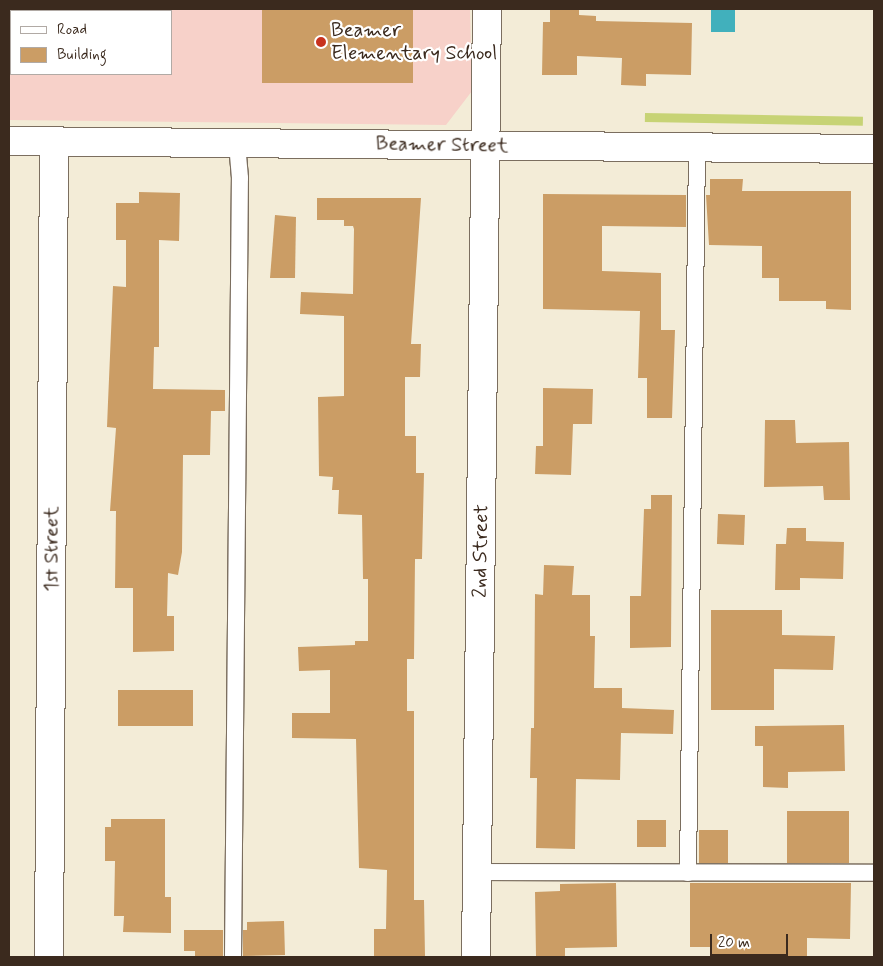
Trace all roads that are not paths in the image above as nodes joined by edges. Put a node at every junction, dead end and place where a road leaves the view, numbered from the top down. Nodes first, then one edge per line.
1 (487, 9) edge
2 (9, 141) edge
3 (54, 141) junction
4 (237, 143) junction
5 (485, 145) junction
6 (697, 148) junction
7 (874, 149) edge
8 (477, 872) junction
9 (688, 873) junction
10 (874, 873) edge
11 (49, 957) edge
12 (233, 957) edge
13 (476, 957) edge

1 - 5 street, 2nd Street
2 - 3 street, Beamer Street
3 - 4 street, Beamer Street
3 - 11 street, 1st Street
4 - 5 street, Beamer Street
4 - 12 lane
5 - 6 street, Beamer Street
5 - 8 street, 2nd Street
6 - 7 street, Beamer Street
6 - 9 lane
8 - 9 lane
8 - 13 street, 2nd Street
9 - 10 lane

